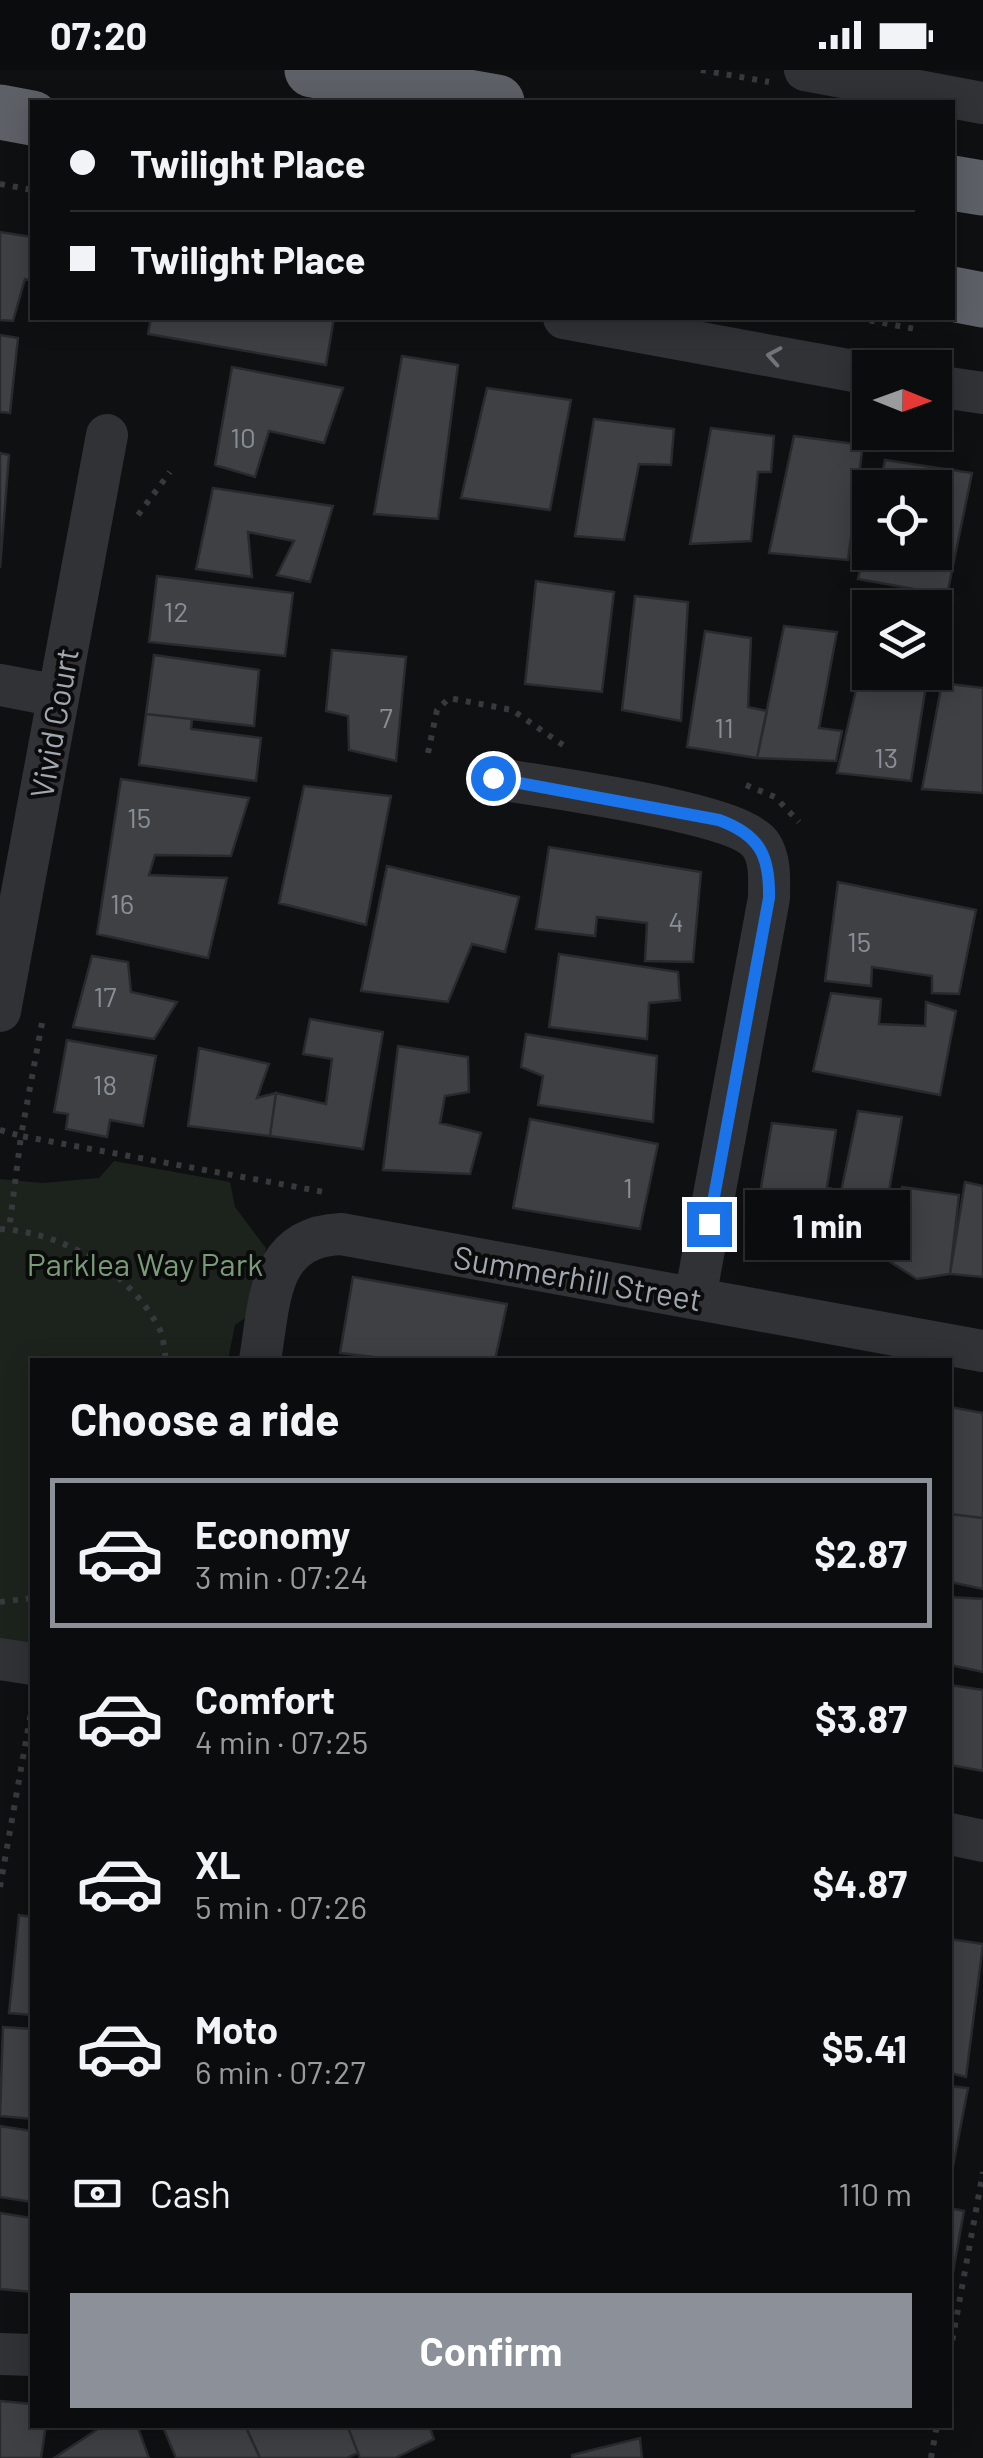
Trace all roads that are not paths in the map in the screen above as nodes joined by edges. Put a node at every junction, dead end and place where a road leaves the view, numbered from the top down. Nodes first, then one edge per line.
1 (312, 70) edge
2 (805, 70) edge
3 (484, 100) edge
4 (983, 103) edge
5 (0, 112) edge
6 (30, 118) edge
7 (955, 183) edge
8 (983, 188) edge
9 (955, 295) edge
10 (983, 300) edge
11 (575, 320) edge
12 (852, 371) edge
13 (952, 388) edge
14 (983, 393) edge
15 (107, 435) dead end
16 (0, 685) edge
17 (58, 696) junction
18 (493, 778) dead end
19 (0, 1011) edge
20 (695, 1298) junction
21 (983, 1351) edge
22 (260, 1358) edge
23 (0, 1659) edge
24 (30, 1664) edge
25 (952, 1834) edge
26 (983, 1840) edge
27 (0, 2354) edge
28 (30, 2355) edge

1 - 3 highway
2 - 4 street
5 - 6 highway
7 - 8 highway
9 - 10 highway
12 -> 11 street
13 - 14 street
15 - 17 street, Vivid Court
16 - 17 street
17 - 19 street, Vivid Court
18 - 20 street
20 - 21 street, Summerhill Street
20 - 22 street, Summerhill Street
23 - 24 street
25 - 26 street
27 - 28 street

